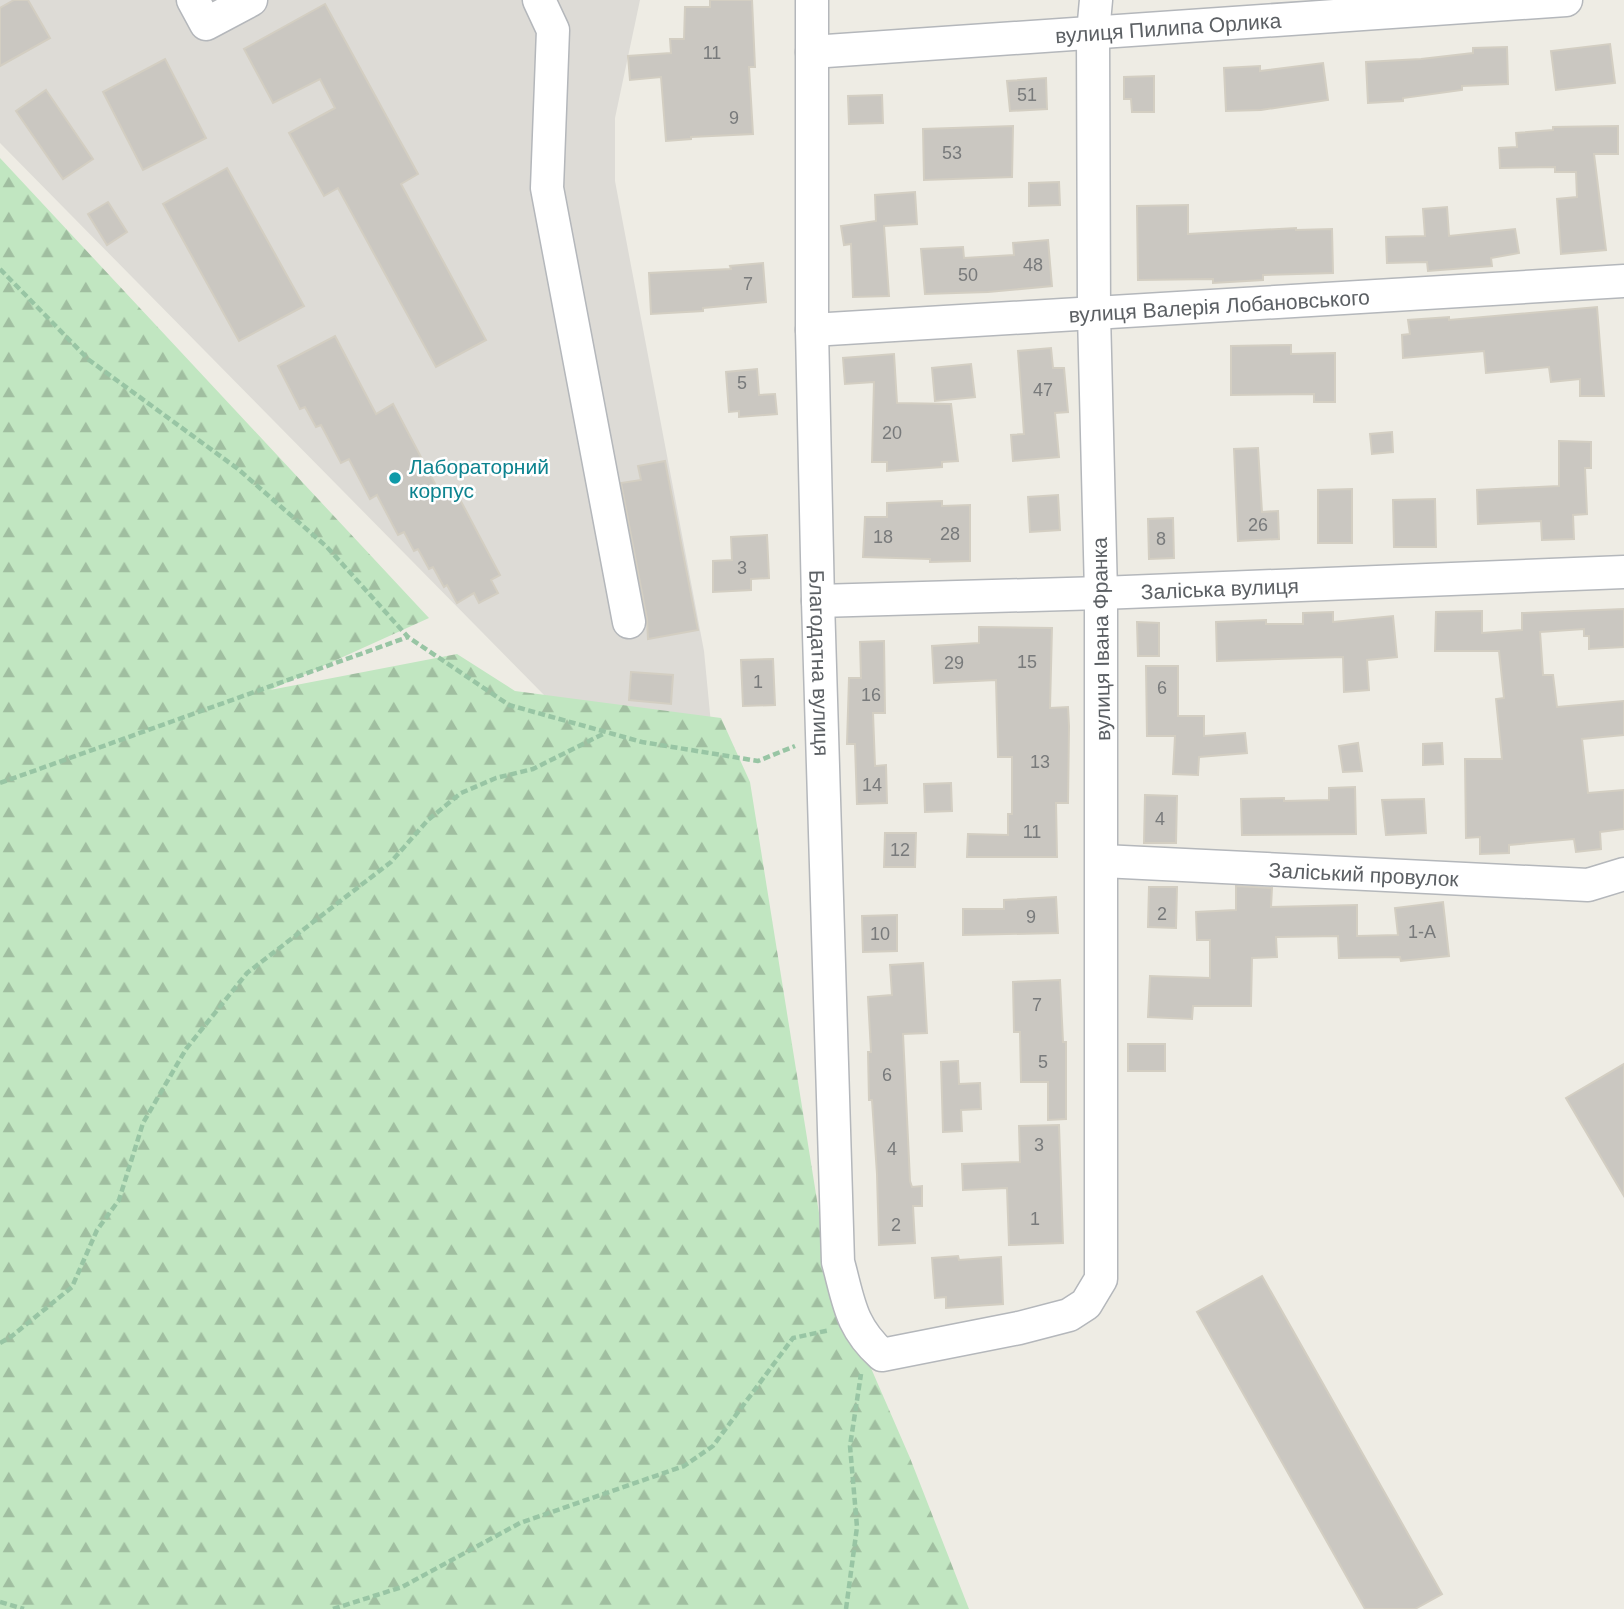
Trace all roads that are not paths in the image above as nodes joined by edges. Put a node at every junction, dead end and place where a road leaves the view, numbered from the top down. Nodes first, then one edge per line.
1 (193, 0) edge
2 (251, 0) edge
3 (539, 0) edge
4 (812, 0) edge
5 (1096, 0) edge
6 (1566, 0) edge
7 (1093, 33) junction
8 (812, 51) junction
9 (1624, 281) edge
10 (1094, 314) junction
11 (812, 330) junction
12 (1624, 572) edge
13 (1101, 593) junction
14 (818, 601) junction
15 (629, 622) dead end
16 (1103, 861) junction
17 (1624, 874) edge
18 (1101, 1279) joint

1 - 2 street
3 - 15 street
4 - 8 street, Благодатна вулиця
5 - 7 street, вулиця Івана Франка
6 - 7 street, вулиця Пилипа Орлика
7 - 8 street, вулиця Пилипа Орлика
7 - 10 street, вулиця Івана Франка
8 - 11 street, Благодатна вулиця
9 - 10 street, вулиця Валерія Лобановського
10 - 11 street, вулиця Валерія Лобановського
10 - 13 street, вулиця Івана Франка
11 - 14 street, Благодатна вулиця
12 - 13 street, Заліська вулиця
13 - 14 street, Заліська вулиця
13 - 16 street, вулиця Івана Франка
14 - 18 street, Благодатна вулиця
16 - 17 street, Заліський провулок
16 - 18 street, вулиця Івана Франка

